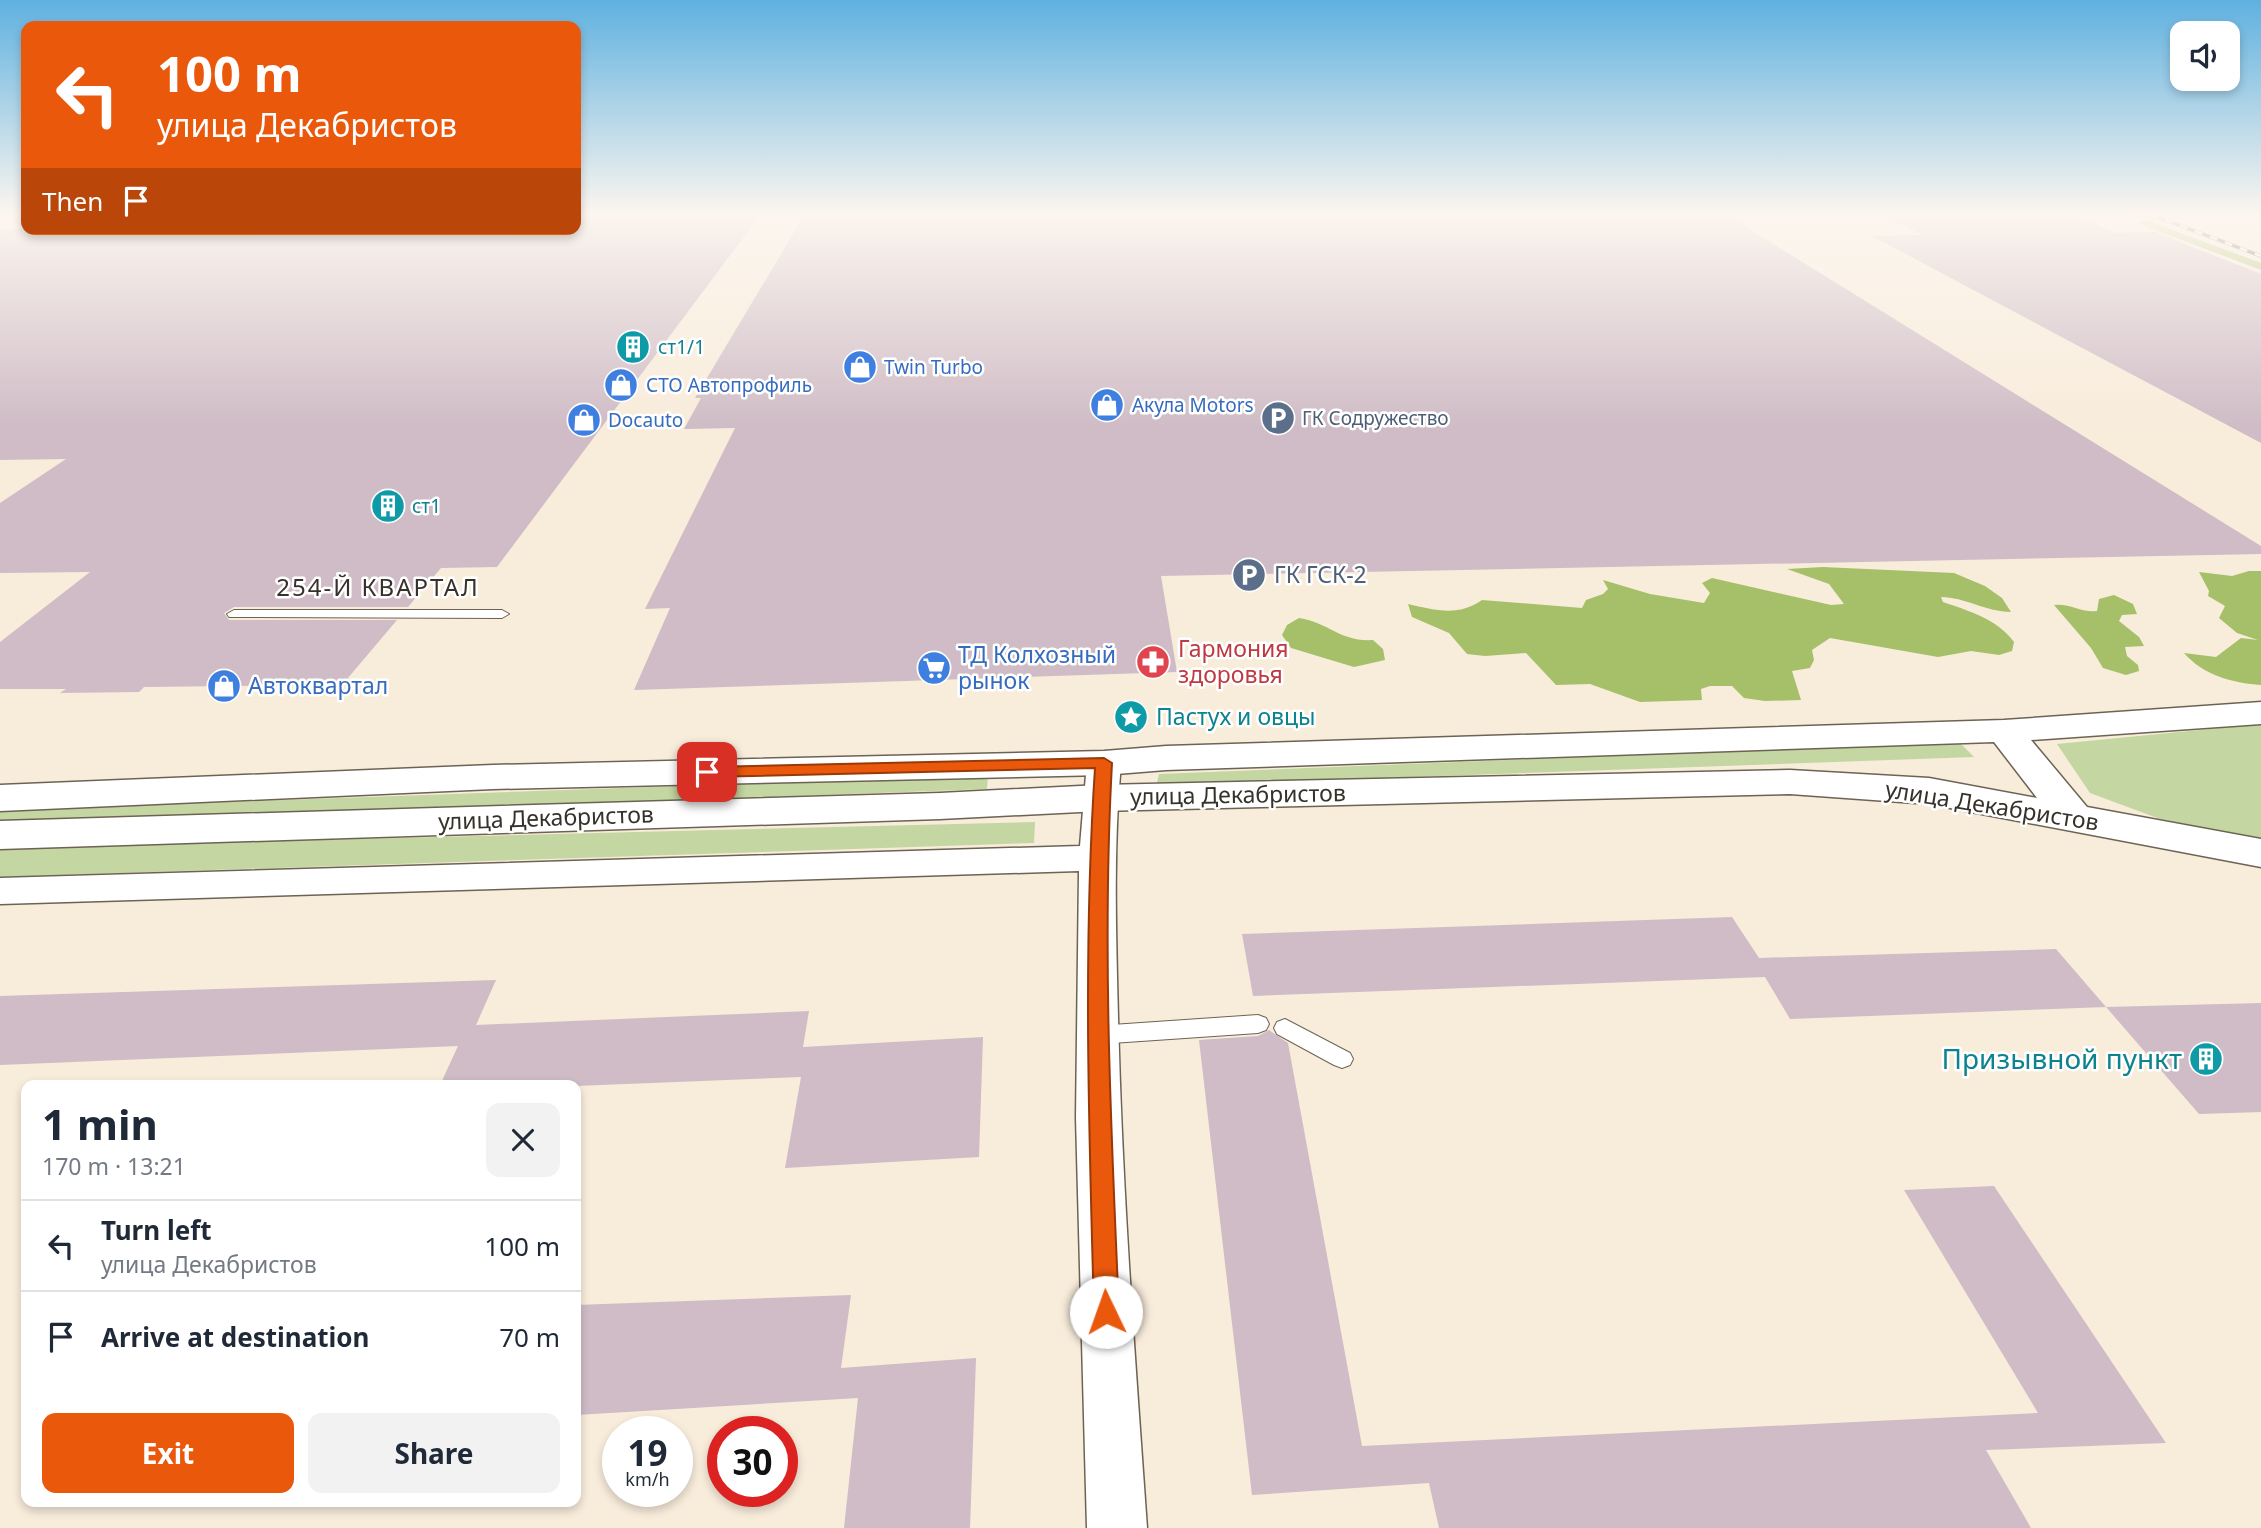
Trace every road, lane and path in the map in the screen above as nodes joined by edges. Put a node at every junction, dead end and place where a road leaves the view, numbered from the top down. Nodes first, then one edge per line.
1 (234, 614) dead end
2 (502, 614) dead end
3 (2261, 713) edge
4 (2004, 731) junction
5 (1102, 780) junction
6 (0, 798) edge
7 (2075, 818) junction
8 (0, 835) edge
9 (2261, 853) edge
10 (1098, 858) junction
11 (0, 891) edge
12 (1258, 1024) dead end
13 (1285, 1028) dead end
14 (1097, 1035) junction
15 (1342, 1059) dead end
16 (1117, 1528) edge

1 - 2 lane
3 - 4 street, улица Декабристов
4 - 5 street, улица Декабристов
4 - 7 street
5 - 6 street, улица Декабристов
5 - 7 street, улица Декабристов
5 - 8 street, улица Декабристов
5 - 10 street
7 - 9 street, улица Декабристов
10 - 11 street
10 - 14 street
12 - 14 lane
13 - 15 lane
14 - 16 street

